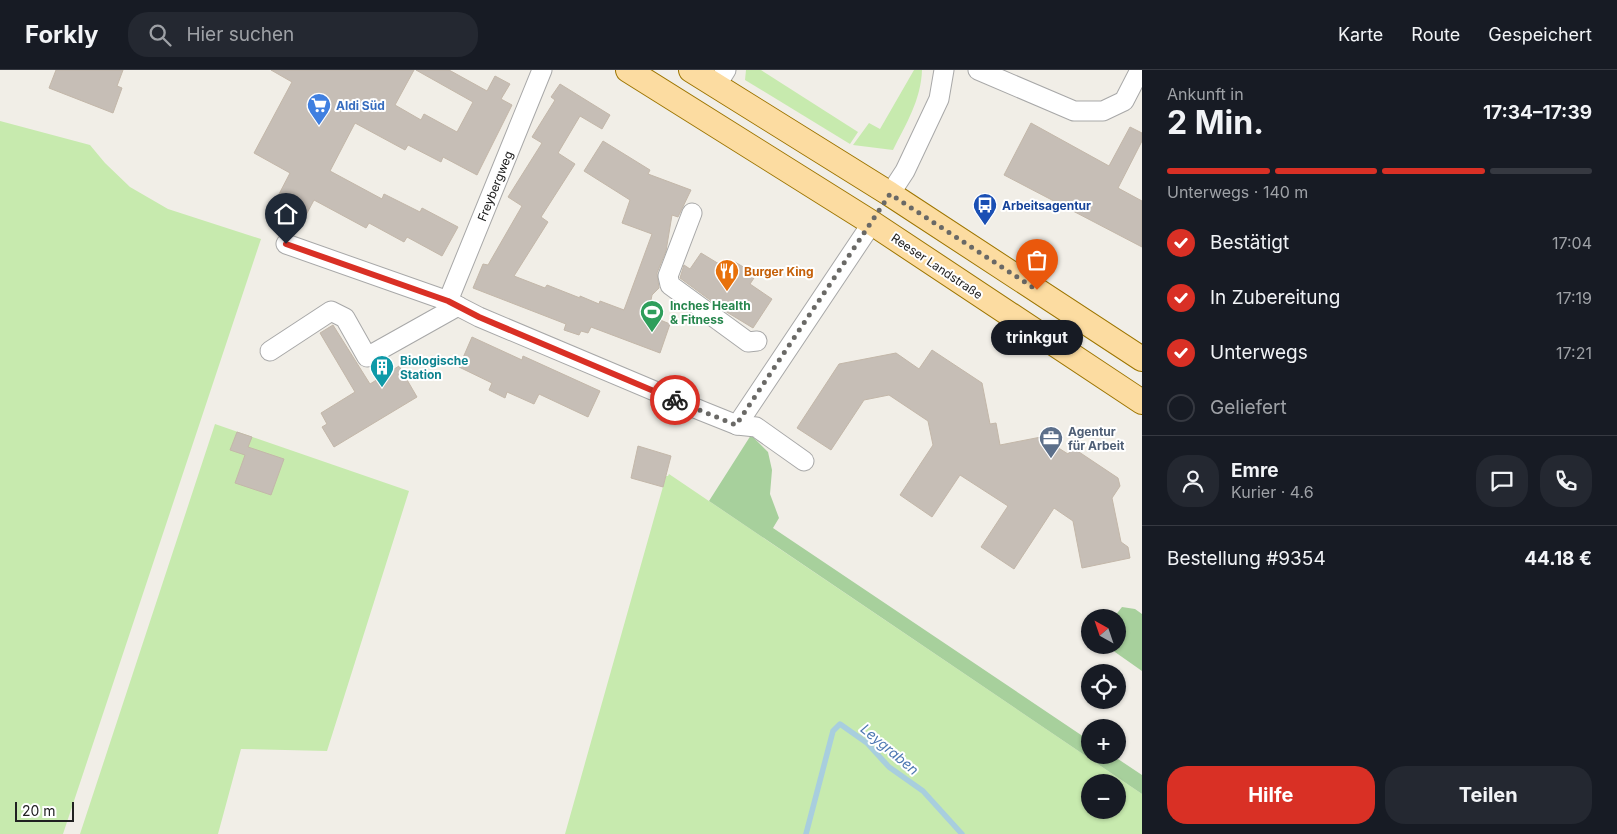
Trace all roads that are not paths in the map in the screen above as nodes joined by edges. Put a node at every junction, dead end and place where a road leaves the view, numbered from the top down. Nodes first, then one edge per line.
1 (542, 70) edge
2 (628, 70) edge
3 (691, 70) edge
4 (944, 70) edge
5 (978, 70) edge
6 (1140, 70) edge
7 (721, 78) edge
8 (890, 194) junction
9 (692, 213) dead end
10 (872, 223) junction
11 (286, 244) dead end
12 (453, 304) junction
13 (757, 341) dead end
14 (270, 351) dead end
15 (1142, 359) edge
16 (1142, 402) edge
17 (736, 425) junction
18 (804, 461) dead end

1 - 12 street, Freybergweg
2 - 10 main road, Reeser Landstraße
3 - 7 main road
4 - 8 street
5 - 6 street
7 - 8 main road
8 - 10 main road
8 - 15 main road
9 - 13 street
10 - 16 main road, Reeser Landstraße
10 - 17 street
11 - 12 street
12 - 14 street
12 - 17 street
17 - 18 street

